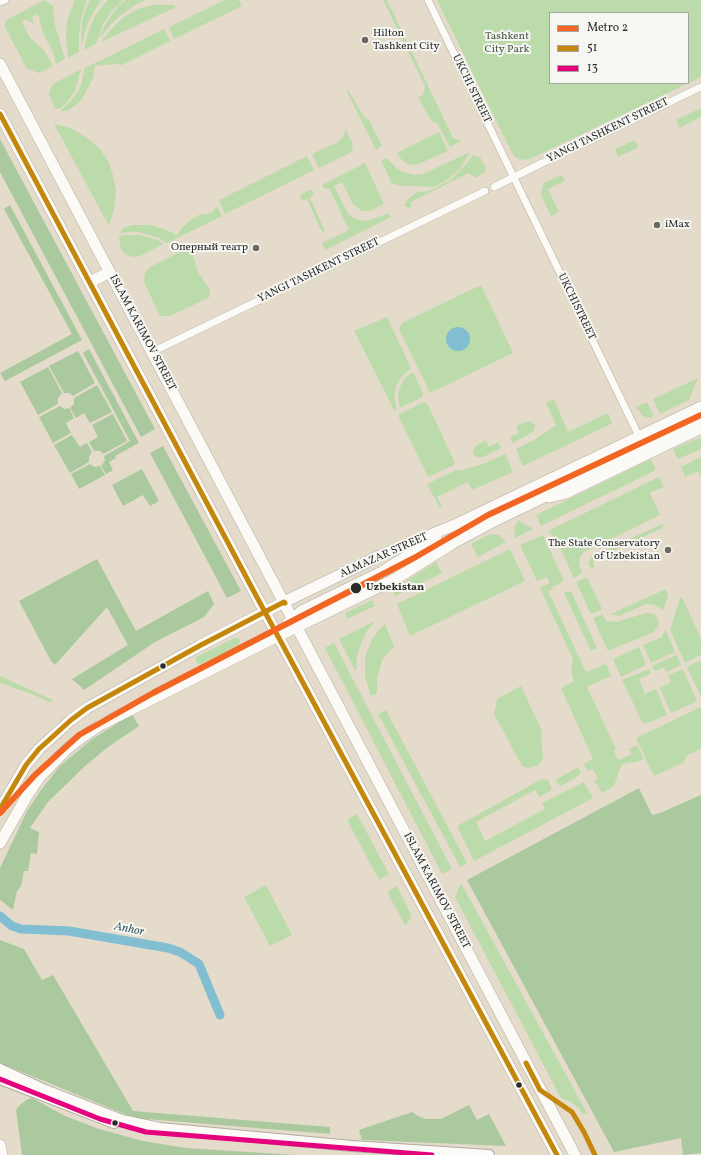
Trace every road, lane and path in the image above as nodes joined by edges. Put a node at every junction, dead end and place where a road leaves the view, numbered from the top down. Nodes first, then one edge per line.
1 (5, 0) edge
2 (428, 0) edge
3 (0, 2) edge
4 (0, 64) edge
5 (3, 80) edge
6 (701, 87) edge
7 (0, 114) edge
8 (514, 178) junction
9 (494, 187) dead end
10 (485, 191) dead end
11 (110, 272) junction
12 (90, 282) junction
13 (152, 352) junction
14 (698, 407) edge
15 (701, 422) edge
16 (701, 430) edge
17 (639, 436) junction
18 (646, 452) junction
19 (457, 524) junction
20 (284, 602) junction
21 (265, 612) junction
22 (295, 622) junction
23 (278, 636) junction
24 (0, 809) edge
25 (401, 825) junction
26 (384, 834) junction
27 (0, 843) edge
28 (477, 969) junction
29 (461, 977) junction
30 (0, 1069) edge
31 (0, 1079) edge
32 (0, 1144) edge
33 (2, 1155) edge
34 (432, 1155) edge
35 (489, 1155) edge
36 (557, 1155) edge
37 (575, 1155) edge

1 - 3 street
2 - 8 street, UKCHI STREET
4 - 5 main road, ISLAM KARIMOV STREET
5 - 11 main road, ISLAM KARIMOV STREET
6 - 8 street, YANGI TASHKENT STREET
7 - 12 main road, ISLAM KARIMOV STREET
8 - 9 street, YANGI TASHKENT STREET
8 - 17 street, UKCHISTREET
10 - 13 street, YANGI TASHKENT STREET
11 - 12 main road
11 - 13 main road, ISLAM KARIMOV STREET
12 - 21 main road, ISLAM KARIMOV STREET
13 - 20 main road, ISLAM KARIMOV STREET
14 - 17 main road, ALMAZAR STREET
15 - 18 main road
16 - 18 street
17 - 18 street
17 - 19 main road, ALMAZAR STREET
18 - 22 main road
19 - 20 main road, ALMAZAR STREET
19 - 22 main road
20 - 21 main road, ALMAZAR STREET
20 - 22 main road
21 - 23 main road, ISLAM KARIMOV STREET
21 - 24 main road, ALMAZAR STREET
22 - 23 main road
22 - 25 main road, ISLAM KARIMOV STREET
23 - 26 main road, ISLAM KARIMOV STREET
23 - 27 main road
25 - 26 main road
25 - 28 main road, ISLAM KARIMOV STREET
26 - 29 main road, ISLAM KARIMOV STREET
28 - 29 main road
28 - 37 main road, ISLAM KARIMOV STREET
29 - 36 main road, ISLAM KARIMOV STREET
30 - 35 street
31 - 34 street
32 - 33 main road

